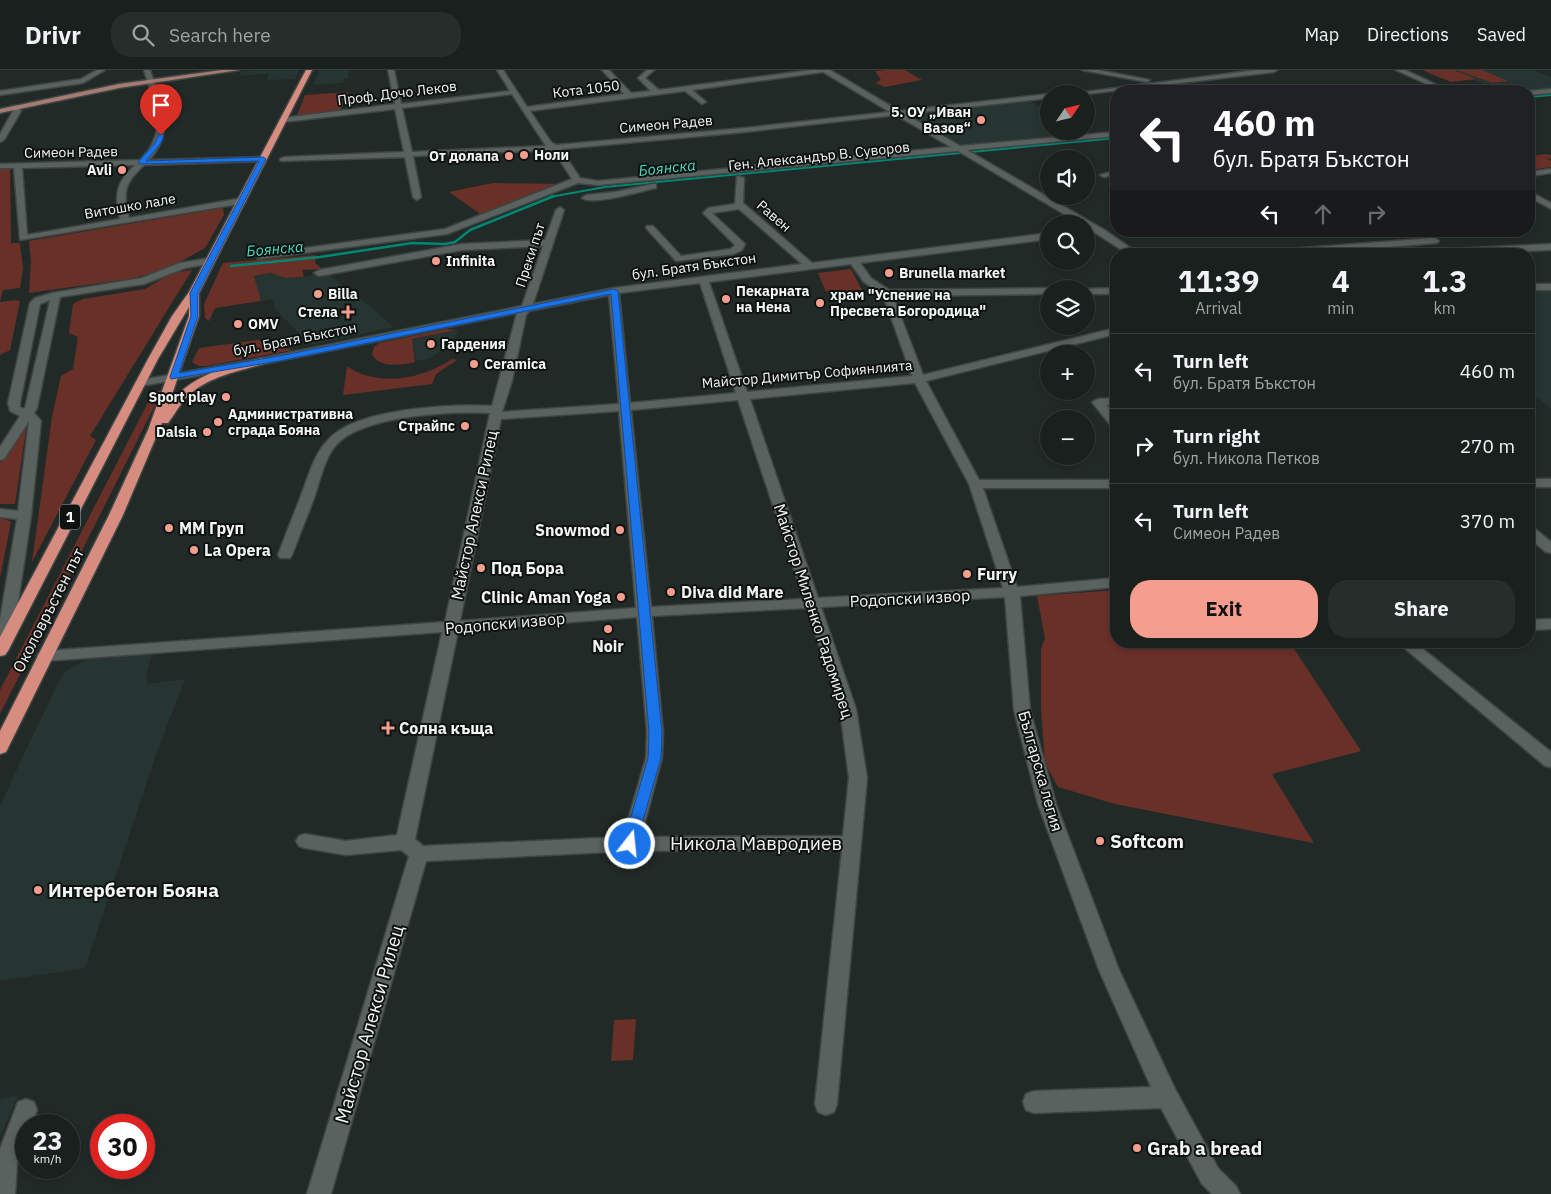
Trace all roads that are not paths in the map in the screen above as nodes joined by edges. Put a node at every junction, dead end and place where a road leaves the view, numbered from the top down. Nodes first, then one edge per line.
1 (102, 70) edge
2 (147, 70) edge
3 (236, 70) edge
4 (309, 70) edge
5 (391, 70) edge
6 (500, 70) edge
7 (605, 70) edge
8 (651, 70) edge
9 (825, 70) edge
10 (1085, 70) edge
11 (1274, 70) edge
12 (1399, 70) edge
13 (221, 71) edge
14 (1144, 71) dead end
15 (150, 80) junction
16 (1164, 83) junction
17 (1147, 85) edge
18 (1168, 85) edge
19 (1433, 85) edge
20 (686, 88) junction
21 (1110, 89) edge
22 (1095, 91) edge
23 (1551, 91) edge
24 (0, 92) edge
25 (514, 92) junction
26 (657, 92) junction
27 (1535, 92) edge
28 (630, 96) junction
29 (1040, 97) edge
30 (1551, 97) edge
31 (1535, 98) edge
32 (702, 102) dead end
33 (399, 106) junction
34 (14, 108) junction
35 (527, 109) junction
36 (0, 111) edge
37 (897, 113) junction
38 (283, 120) junction
39 (1110, 135) edge
40 (0, 140) edge
41 (1110, 140) edge
42 (553, 147) junction
43 (961, 149) junction
44 (969, 154) junction
45 (408, 155) junction
46 (263, 159) junction
47 (284, 159) dead end
48 (142, 163) junction
49 (0, 166) edge
50 (18, 166) junction
51 (1551, 171) edge
52 (1535, 173) edge
53 (1104, 174) dead end
54 (1110, 174) edge
55 (740, 178) junction
56 (577, 180) junction
57 (417, 197) dead end
58 (1535, 197) edge
59 (586, 198) dead end
60 (242, 201) junction
61 (741, 206) junction
62 (1551, 206) edge
63 (560, 210) dead end
64 (125, 221) junction
65 (650, 228) dead end
66 (1110, 228) edge
67 (1097, 230) junction
68 (1040, 237) edge
69 (1428, 237) edge
70 (548, 243) junction
71 (1551, 247) edge
72 (1126, 248) edge
73 (1447, 248) edge
74 (261, 257) dead end
75 (854, 260) junction
76 (210, 261) junction
77 (810, 266) junction
78 (319, 273) dead end
79 (704, 280) junction
80 (1535, 287) edge
81 (1551, 287) edge
82 (614, 291) junction
83 (1040, 291) edge
84 (1095, 291) edge
85 (1110, 291) edge
86 (194, 293) junction
87 (887, 293) junction
88 (56, 295) junction
89 (527, 308) junction
90 (1110, 333) edge
91 (47, 334) junction
92 (28, 337) junction
93 (262, 361) junction
94 (174, 377) junction
95 (919, 379) junction
96 (141, 383) junction
97 (744, 396) junction
98 (1110, 401) edge
99 (624, 407) junction
100 (496, 413) junction
101 (28, 415) junction
102 (1110, 417) edge
103 (154, 430) junction
104 (0, 456) edge
105 (1535, 483) edge
106 (1551, 483) edge
107 (975, 484) junction
108 (1110, 484) edge
109 (0, 513) edge
110 (24, 516) junction
111 (1535, 536) edge
112 (1551, 549) edge
113 (285, 555) dead end
114 (1110, 583) edge
115 (1012, 592) junction
116 (814, 603) junction
117 (643, 612) junction
118 (1551, 624) edge
119 (1535, 625) edge
120 (450, 627) junction
121 (2, 647) edge
122 (1412, 648) edge
123 (44, 656) junction
124 (0, 748) edge
125 (1551, 762) edge
126 (305, 841) dead end
127 (853, 843) junction
128 (630, 844) junction
129 (412, 848) junction
130 (1167, 1097) junction
131 (1034, 1102) dead end
132 (826, 1104) dead end
133 (26, 1110) dead end
134 (3, 1194) edge
135 (319, 1194) edge
136 (1228, 1194) edge

1 - 24 street
2 - 15 street
3 - 13 main road
4 - 38 highway, 1
5 - 33 street
6 - 25 street
7 - 28 street
8 - 26 street
9 - 20 street, Кота 1050
9 - 37 street
10 - 16 street
11 - 16 street
12 - 19 street
13 - 15 main road
14 - 16 street
15 - 34 main road
15 - 48 street
16 - 17 street
16 - 18 street
20 - 26 street, Кота 1050
20 - 32 street
21 - 22 street
23 - 27 street
25 - 33 street, Проф. Дочо Леков
25 - 35 street
26 - 28 street, Кота 1050
28 - 35 street, Кота 1050
29 - 37 street, Симеон Радев
30 - 31 street
33 - 38 street, Проф. Дочо Леков
33 - 45 street
34 - 36 main road
34 - 40 street
35 - 42 street
37 - 42 street, Симеон Радев
37 - 43 street
38 - 46 highway, 1
39 - 43 street, Ген. Александър В. Суворов
41 - 44 street, Ген. Александър В. Суворов
42 - 45 street, Симеон Радев
42 - 56 street
43 - 44 street
43 - 56 street, Ген. Александър В. Суворов
44 - 55 street, Ген. Александър В. Суворов
44 - 67 street
45 - 47 street, Симеон Радев
45 - 57 street
46 - 48 street, Симеон Радев
46 - 60 highway, 1
48 - 50 street, Симеон Радев
48 - 64 street
49 - 50 street, Симеон Радев
50 - 64 street, Витошко лале
51 - 52 street
53 - 54 street
55 - 59 street, Ген. Александър В. Суворов
55 - 61 street, Равен
56 - 74 street, Ген. Александър В. Суворов
58 - 62 street
60 - 64 street, Витошко лале
60 - 76 highway, 1
61 - 65 street
61 - 77 street, Равен
63 - 70 street, Преки път
66 - 67 street
67 - 72 street
68 - 75 street, бул. Братя Бъкстон
69 - 73 street
70 - 78 street
70 - 89 street, Преки път
71 - 73 street
75 - 77 street, бул. Братя Бъкстон
75 - 87 street
76 - 86 highway, 1
76 - 88 street
77 - 79 street, бул. Братя Бъкстон
79 - 82 street, бул. Братя Бъкстон
79 - 97 street, Майстор Миленко Радомирец
80 - 81 street
82 - 89 street, бул. Братя Бъкстон
82 - 99 street
83 - 87 street
84 - 85 street
86 - 94 highway, 1
86 - 96 highway, 1
87 - 95 street, Българска легия
88 - 91 street
88 - 92 street
89 - 93 street, бул. Братя Бъкстон
89 - 100 street, Майстор Алекси Рилец
90 - 95 street, Майстор Димитър Софиянлията
91 - 92 street
91 - 101 street
92 - 101 street
93 - 94 street, бул. Братя Бъкстон
93 - 103 highway
94 - 96 street, бул. Братя Бъкстон
94 - 103 highway, Околовръстен път / 1
95 - 97 street, Майстор Димитър Софиянлията
95 - 107 street, Българска легия
96 - 121 highway, Околовръстен път / 1
97 - 99 street, Майстор Димитър Софиянлията
97 - 116 street, Майстор Миленко Радомирец
98 - 102 street
99 - 100 street, Майстор Димитър Софиянлията
99 - 117 street
100 - 113 street, Майстор Димитър Софиянлията
100 - 120 street, Майстор Алекси Рилец
101 - 104 street
101 - 110 street
103 - 123 highway, Околовръстен път / 1
105 - 106 street
107 - 108 street
107 - 115 street, Българска легия
109 - 110 street
110 - 121 street
111 - 112 street
114 - 115 street, Родопски извор
115 - 116 street, Родопски извор
115 - 130 street, Българска легия
116 - 117 street, Родопски извор
116 - 127 street, Майстор Миленко Радомирец
117 - 120 street, Родопски извор
117 - 128 street
118 - 119 street
120 - 123 street, Родопски извор
120 - 129 street, Майстор Алекси Рилец
122 - 125 street
123 - 124 highway, Околовръстен път / 1
126 - 129 street, Никола Мавродиев
127 - 128 street, Никола Мавродиев
127 - 132 street, Майстор Миленко Радомирец
128 - 129 street, Никола Мавродиев
129 - 135 street, Майстор Алекси Рилец
130 - 131 street
130 - 136 street, Българска легия
133 - 134 street

